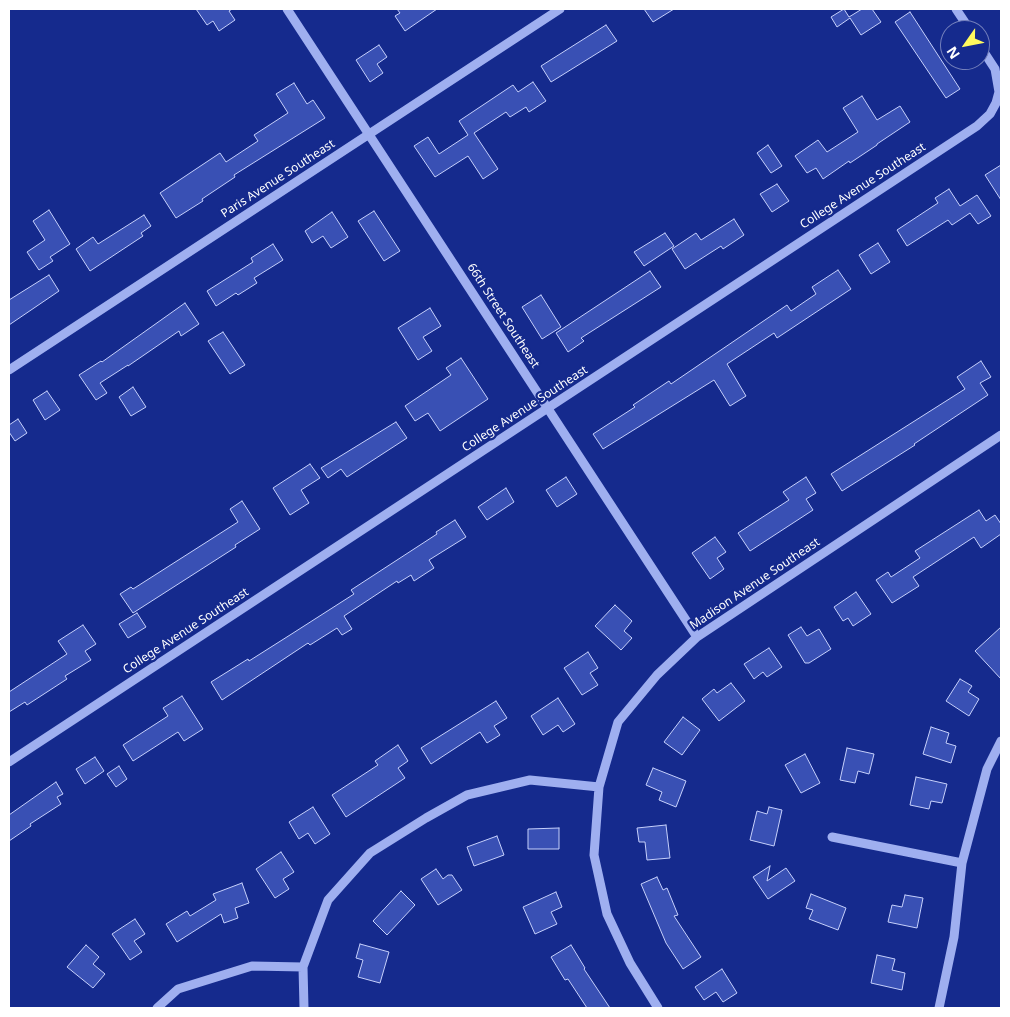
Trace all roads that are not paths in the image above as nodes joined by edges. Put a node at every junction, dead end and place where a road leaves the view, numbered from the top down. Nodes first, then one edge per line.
1 (287, 9) edge
2 (560, 9) edge
3 (956, 9) edge
4 (963, 20) edge
5 (990, 61) edge
6 (368, 134) junction
7 (9, 370) edge
8 (549, 408) junction
9 (1001, 436) edge
10 (697, 637) junction
11 (1001, 742) edge
12 (9, 762) edge
13 (599, 787) junction
14 (832, 837) dead end
15 (962, 863) junction
16 (303, 967) junction
17 (157, 1008) edge
18 (304, 1008) edge
19 (658, 1008) edge
20 (939, 1008) edge

1 - 6 street, 66th Street Southeast
2 - 6 street, Paris Avenue Southeast
3 - 4 street
5 - 8 street, College Avenue Southeast
6 - 7 street, Paris Avenue Southeast
6 - 8 street, 66th Street Southeast
8 - 10 street, 66th Street Southeast
8 - 12 street, College Avenue Southeast
9 - 10 street, Madison Avenue Southeast
10 - 13 street, Madison Avenue Southeast
11 - 15 street
13 - 16 street
13 - 19 street, Madison Avenue Southeast
14 - 15 street
15 - 20 street
16 - 17 street
16 - 18 street

